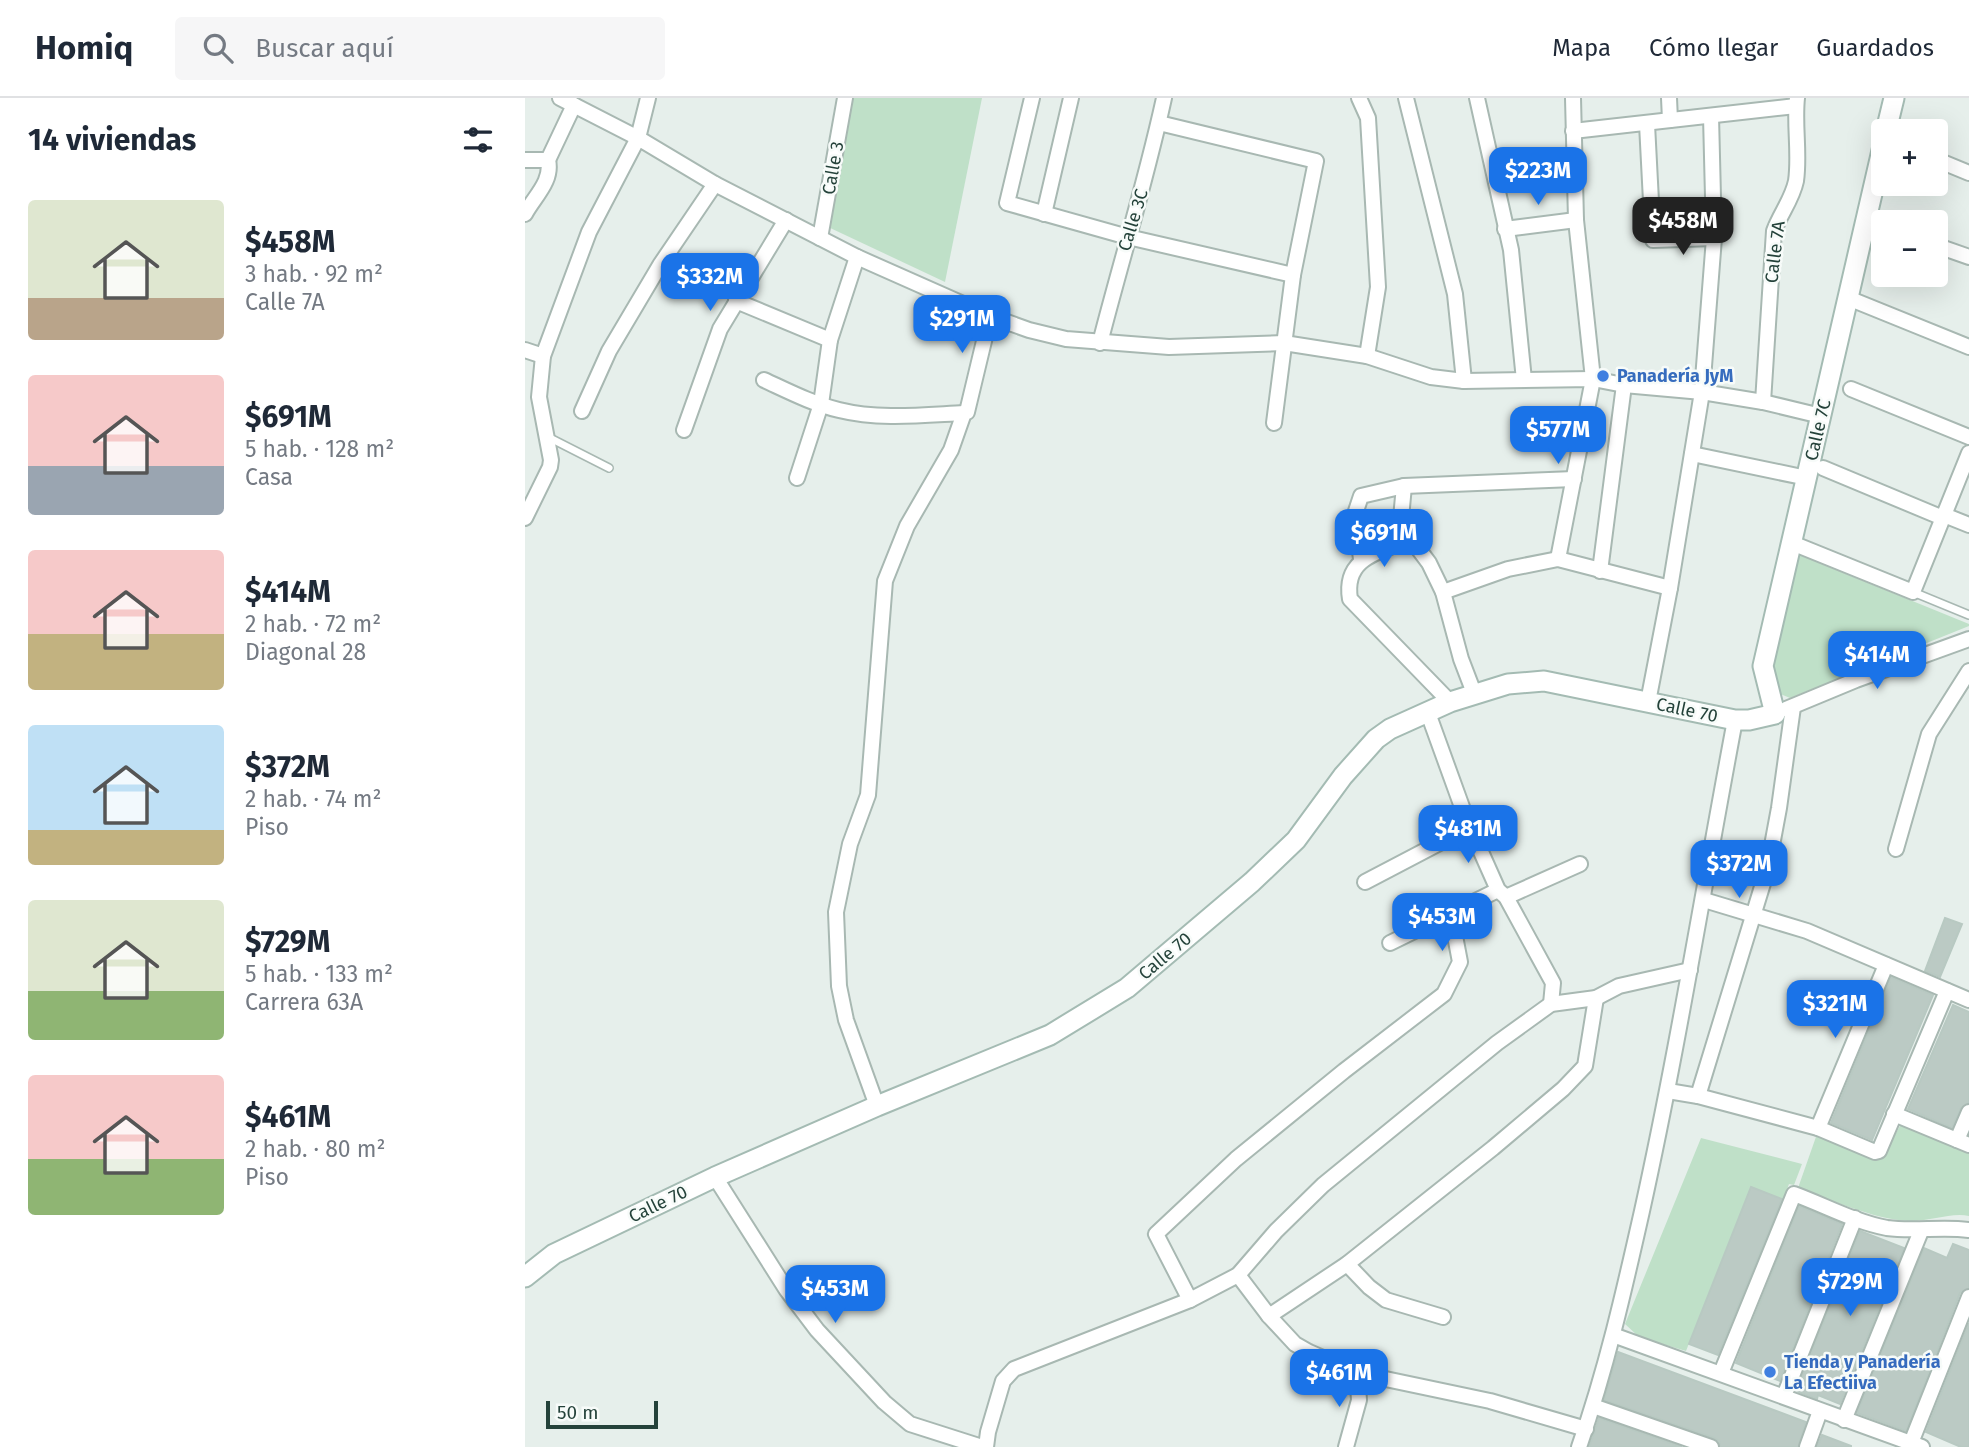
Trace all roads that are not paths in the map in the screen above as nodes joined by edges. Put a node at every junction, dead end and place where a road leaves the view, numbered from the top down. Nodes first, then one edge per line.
1 (560, 98) edge
2 (648, 98) edge
3 (845, 98) edge
4 (1032, 98) edge
5 (1071, 98) edge
6 (1164, 98) edge
7 (1359, 98) edge
8 (1406, 98) edge
9 (1477, 98) edge
10 (1573, 98) edge
11 (1669, 98) edge
12 (1894, 98) edge
13 (1796, 102) edge
14 (574, 105) junction
15 (1711, 116) junction
16 (1890, 119) edge
17 (1670, 120) junction
18 (1159, 123) junction
19 (1647, 124) junction
20 (1573, 131) junction
21 (638, 138) junction
22 (525, 160) edge
23 (548, 160) junction
24 (1948, 164) edge
25 (1969, 173) edge
26 (715, 184) junction
27 (525, 214) edge
28 (1044, 214) junction
29 (786, 220) junction
30 (1576, 220) junction
31 (1505, 229) junction
32 (1871, 233) edge
33 (1128, 237) junction
34 (820, 238) junction
35 (1714, 238) junction
36 (1948, 250) edge
37 (857, 257) junction
38 (1969, 257) edge
39 (1293, 275) junction
40 (1848, 298) junction
41 (736, 301) junction
42 (991, 316) junction
43 (830, 340) junction
44 (1100, 343) junction
45 (1284, 343) junction
46 (1969, 346) edge
47 (525, 350) edge
48 (543, 356) junction
49 (1367, 356) junction
50 (1593, 379) junction
51 (764, 380) dead end
52 (1524, 380) junction
53 (1464, 381) junction
54 (1624, 386) junction
55 (1851, 389) dead end
56 (1702, 392) junction
57 (1763, 402) junction
58 (821, 404) junction
59 (582, 411) dead end
60 (964, 412) junction
61 (1821, 416) junction
62 (1274, 423) dead end
63 (684, 430) dead end
64 (546, 436) junction
65 (1969, 437) edge
66 (1969, 453) edge
67 (1692, 454) junction
68 (609, 468) dead end
69 (1815, 473) junction
70 (797, 478) dead end
71 (1574, 479) junction
72 (1403, 486) junction
73 (1944, 516) junction
74 (525, 518) edge
75 (1969, 525) edge
76 (1411, 539) junction
77 (1792, 543) junction
78 (1360, 559) junction
79 (1558, 559) junction
80 (1599, 572) junction
81 (1670, 588) junction
82 (1443, 592) junction
83 (1913, 592) junction
84 (1969, 615) edge
85 (1969, 639) edge
86 (1969, 671) edge
87 (1474, 693) junction
88 (1450, 702) junction
89 (1649, 702) junction
90 (1784, 710) junction
91 (1428, 713) junction
92 (1735, 720) junction
93 (1470, 827) junction
94 (1896, 849) dead end
95 (1580, 864) dead end
96 (1364, 881) dead end
97 (1502, 894) junction
98 (1704, 900) junction
99 (1753, 914) junction
100 (1451, 915) junction
101 (1390, 943) dead end
102 (1886, 965) junction
103 (1690, 970) junction
104 (1947, 990) junction
105 (1596, 998) junction
106 (1969, 1000) edge
107 (1551, 1004) junction
108 (1668, 1091) junction
109 (1699, 1096) junction
110 (877, 1106) junction
111 (1969, 1112) edge
112 (1894, 1114) junction
113 (1818, 1128) junction
114 (1963, 1142) edge
115 (715, 1177) junction
116 (1854, 1218) junction
117 (1969, 1230) edge
118 (1921, 1231) junction
119 (1347, 1264) junction
120 (1238, 1275) junction
121 (525, 1277) edge
122 (1969, 1297) edge
123 (1190, 1300) junction
124 (1269, 1316) junction
125 (1443, 1317) dead end
126 (1613, 1335) junction
127 (1357, 1373) junction
128 (1721, 1373) junction
129 (1784, 1396) junction
130 (1593, 1406) junction
131 (1820, 1410) junction
132 (1844, 1419) junction
133 (1585, 1429) junction
134 (1917, 1445) edge
135 (984, 1447) edge
136 (1346, 1447) edge
137 (1579, 1447) edge
138 (1711, 1447) edge
139 (1807, 1447) edge

1 - 14 street
2 - 21 street
3 - 34 street, Calle 3
4 - 28 street
5 - 28 street
6 - 18 street, Calle 3C
7 - 49 street
8 - 53 street
9 - 31 street
10 - 20 street
11 - 17 street
12 - 16 street
13 - 15 street, Calle 7A
13 - 57 street, Calle 7A
14 - 21 street
14 - 23 street
15 - 17 street, Calle 7A
15 - 35 street
17 - 19 street, Calle 7A
18 - 33 street, Calle 3C
18 - 39 street
19 - 20 street, Calle 7A
19 - 35 street
20 - 30 street
21 - 26 street
21 - 48 street
22 - 23 street
23 - 27 street
24 - 25 street
26 - 29 street
26 - 59 street
28 - 33 street
29 - 34 street
29 - 41 street
30 - 31 street
30 - 50 street
31 - 52 street
32 - 40 street, Calle 7C
33 - 39 street
33 - 44 street, Calle 3C
34 - 37 street
35 - 56 street
36 - 38 street
37 - 42 street
37 - 43 street
39 - 45 street
40 - 46 street
40 - 61 street, Calle 7C
41 - 43 street
41 - 63 street
42 - 44 street
42 - 60 street
43 - 58 street
44 - 45 street
45 - 49 street
45 - 62 street
47 - 48 street
48 - 64 street
49 - 53 street
50 - 52 street
50 - 54 street
50 - 71 street
51 - 58 street
52 - 53 street
54 - 56 street
54 - 80 street
55 - 65 street
56 - 57 street
56 - 67 street
57 - 61 street
58 - 60 street
58 - 70 street
60 - 110 street
61 - 69 street, Calle 7C
64 - 68 lane
64 - 74 street
66 - 73 street
67 - 69 street
67 - 81 street
69 - 73 street
69 - 77 street, Calle 7C
71 - 72 street
71 - 79 street
72 - 76 street
72 - 78 street
73 - 75 street
73 - 83 street
76 - 78 street
76 - 82 street
77 - 83 street
77 - 90 street, Calle 7C
78 - 88 street
79 - 80 street
79 - 82 street
80 - 81 street
81 - 89 street
82 - 87 street
83 - 84 lane
85 - 90 street
86 - 94 street
87 - 88 street, Calle 70
87 - 89 street, Calle 70
88 - 91 street, Calle 70
89 - 92 street, Calle 70
90 - 92 street, Calle 70
90 - 99 street
91 - 93 street
91 - 110 street, Calle 70
92 - 98 street
93 - 96 street
93 - 97 street
95 - 97 street
97 - 100 street
97 - 107 street
98 - 99 street
98 - 103 street
99 - 102 street
99 - 109 street
100 - 101 street
100 - 123 street
102 - 104 street
102 - 113 street
103 - 105 street
103 - 108 street
104 - 106 street
104 - 112 street
105 - 107 street
105 - 119 street
107 - 120 street
108 - 109 street
108 - 126 street
109 - 113 street
110 - 115 street, Calle 70
111 - 114 street
112 - 113 street
112 - 114 street
115 - 121 street, Calle 70
115 - 135 street
116 - 118 street
116 - 128 street
116 - 129 street
117 - 118 street
118 - 132 street
119 - 124 street
119 - 125 street
120 - 123 street
120 - 124 street
122 - 134 street
123 - 135 street
124 - 127 street
126 - 128 street
126 - 130 street
127 - 133 street
127 - 136 street
128 - 129 street
129 - 131 street
130 - 133 street
130 - 138 street
131 - 132 street
131 - 139 street
132 - 134 street
133 - 137 street

